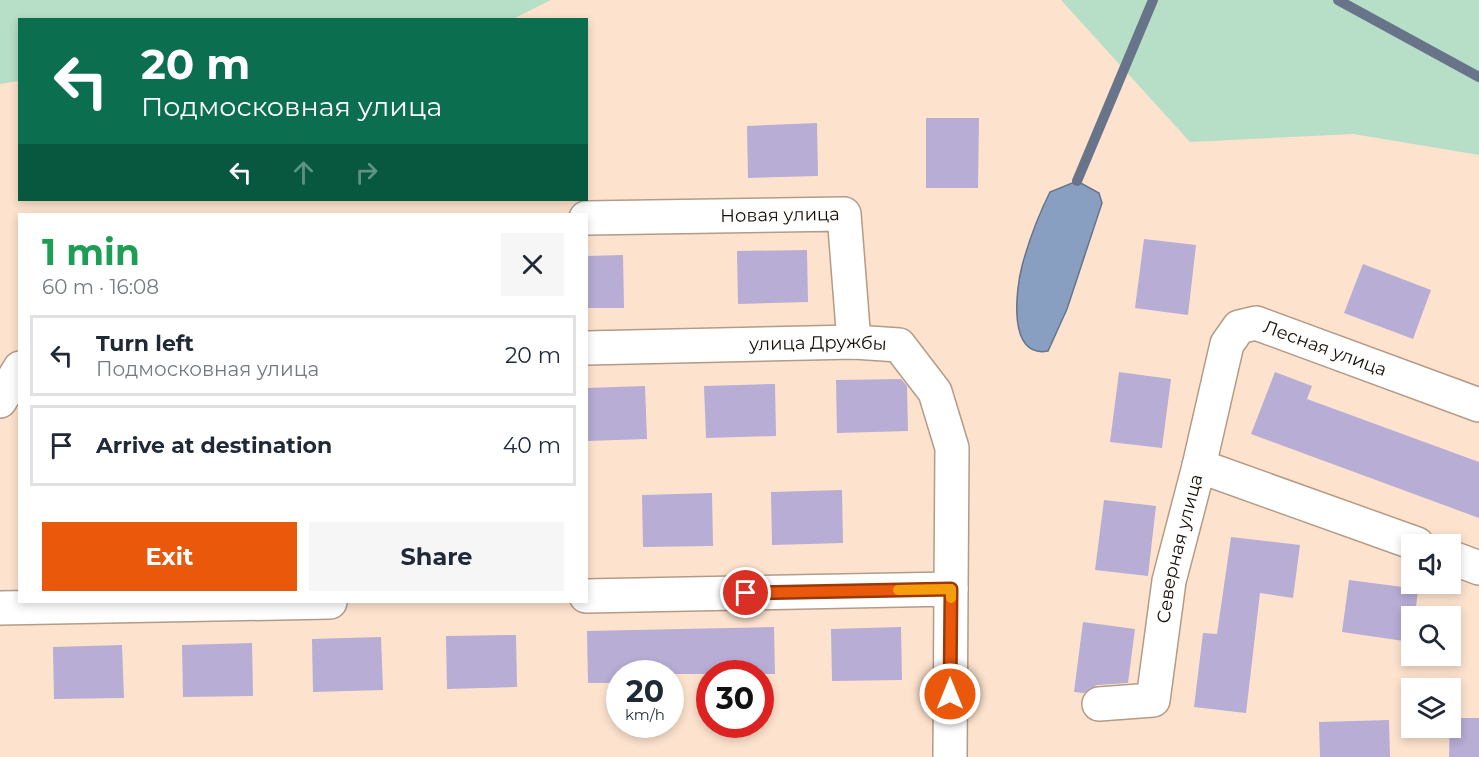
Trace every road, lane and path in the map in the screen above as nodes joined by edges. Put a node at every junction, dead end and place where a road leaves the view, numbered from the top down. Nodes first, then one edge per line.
1 (588, 218) edge
2 (854, 342) junction
3 (588, 348) edge
4 (18, 371) edge
5 (0, 401) edge
6 (1479, 405) edge
7 (1199, 466) junction
8 (1401, 538) edge
9 (1461, 561) edge
10 (1479, 568) edge
11 (951, 589) junction
12 (588, 596) edge
13 (275, 603) edge
14 (0, 608) edge
15 (1098, 704) dead end
16 (950, 757) edge

1 - 2 street, Новая улица
2 - 3 street, улица Дружбы
2 - 11 street, улица Дружбы
4 - 5 street
6 - 7 street, Лесная улица
7 - 8 street, Северная улица
7 - 15 street, Северная улица
9 - 10 street
11 - 12 street
11 - 16 street, улица Дружбы
13 - 14 street

